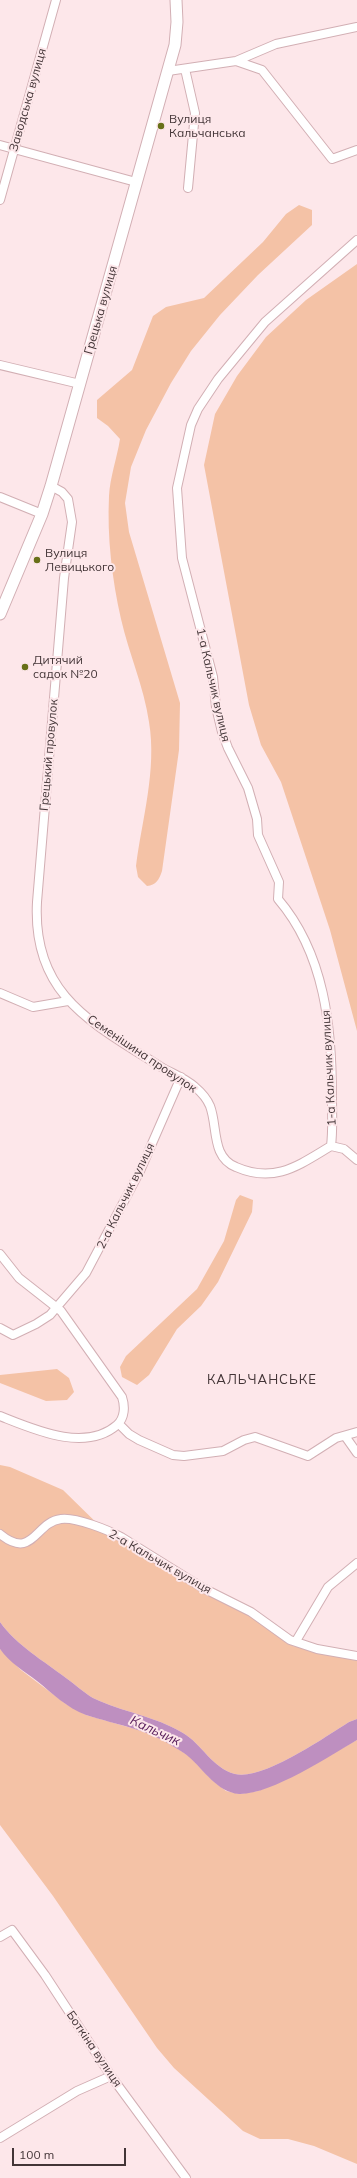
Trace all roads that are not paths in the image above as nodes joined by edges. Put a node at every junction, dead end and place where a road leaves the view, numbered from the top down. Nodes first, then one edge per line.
1 (56, 0) edge
2 (176, 0) edge
3 (357, 27) edge
4 (236, 60) junction
5 (185, 69) junction
6 (168, 71) junction
7 (0, 145) edge
8 (14, 149) junction
9 (357, 150) edge
10 (136, 182) junction
11 (188, 188) dead end
12 (0, 200) edge
13 (357, 240) edge
14 (0, 365) edge
15 (80, 384) junction
16 (51, 486) junction
17 (0, 496) edge
18 (42, 514) junction
19 (0, 614) edge
20 (0, 993) edge
21 (68, 1001) junction
22 (181, 1077) junction
23 (331, 1146) junction
24 (357, 1160) edge
25 (0, 1254) edge
26 (57, 1307) junction
27 (0, 1328) edge
28 (0, 1416) edge
29 (119, 1424) junction
30 (357, 1432) edge
31 (345, 1436) junction
32 (357, 1453) edge
33 (0, 1534) edge
34 (357, 1563) edge
35 (296, 1641) junction
36 (357, 1656) edge
37 (0, 1938) edge
38 (111, 2076) junction
39 (0, 2138) edge
40 (186, 2178) edge

1 - 8 street, Заводська вулиця
2 - 6 street, Грецька вулиця
3 - 4 street
4 - 5 street
4 - 9 street
5 - 6 street
5 - 11 street
6 - 10 street, Грецька вулиця
7 - 8 street
8 - 10 street
8 - 12 street, Заводська вулиця
10 - 15 street, Грецька вулиця
13 - 23 street, 1-а Кальчик вулиця
14 - 15 street
15 - 16 street, Грецька вулиця
16 - 18 street, Грецька вулиця
16 - 21 street, Грецький провулок
17 - 18 street
18 - 19 street, Грецька вулиця
20 - 21 street
21 - 22 street, Семенішина провулок
22 - 23 street, Семенішина провулок
22 - 26 street, 2-а Кальчик вулиця
23 - 24 street
25 - 26 street
26 - 27 street, 2-а Кальчик вулиця
26 - 29 street
28 - 29 street
29 - 31 street
30 - 31 street
31 - 32 street
33 - 35 street, 2-а Кальчик вулиця
34 - 35 street
35 - 36 street, 2-а Кальчик вулиця
37 - 38 street, Боткіна вулиця
38 - 39 street
38 - 40 street, Боткіна вулиця

